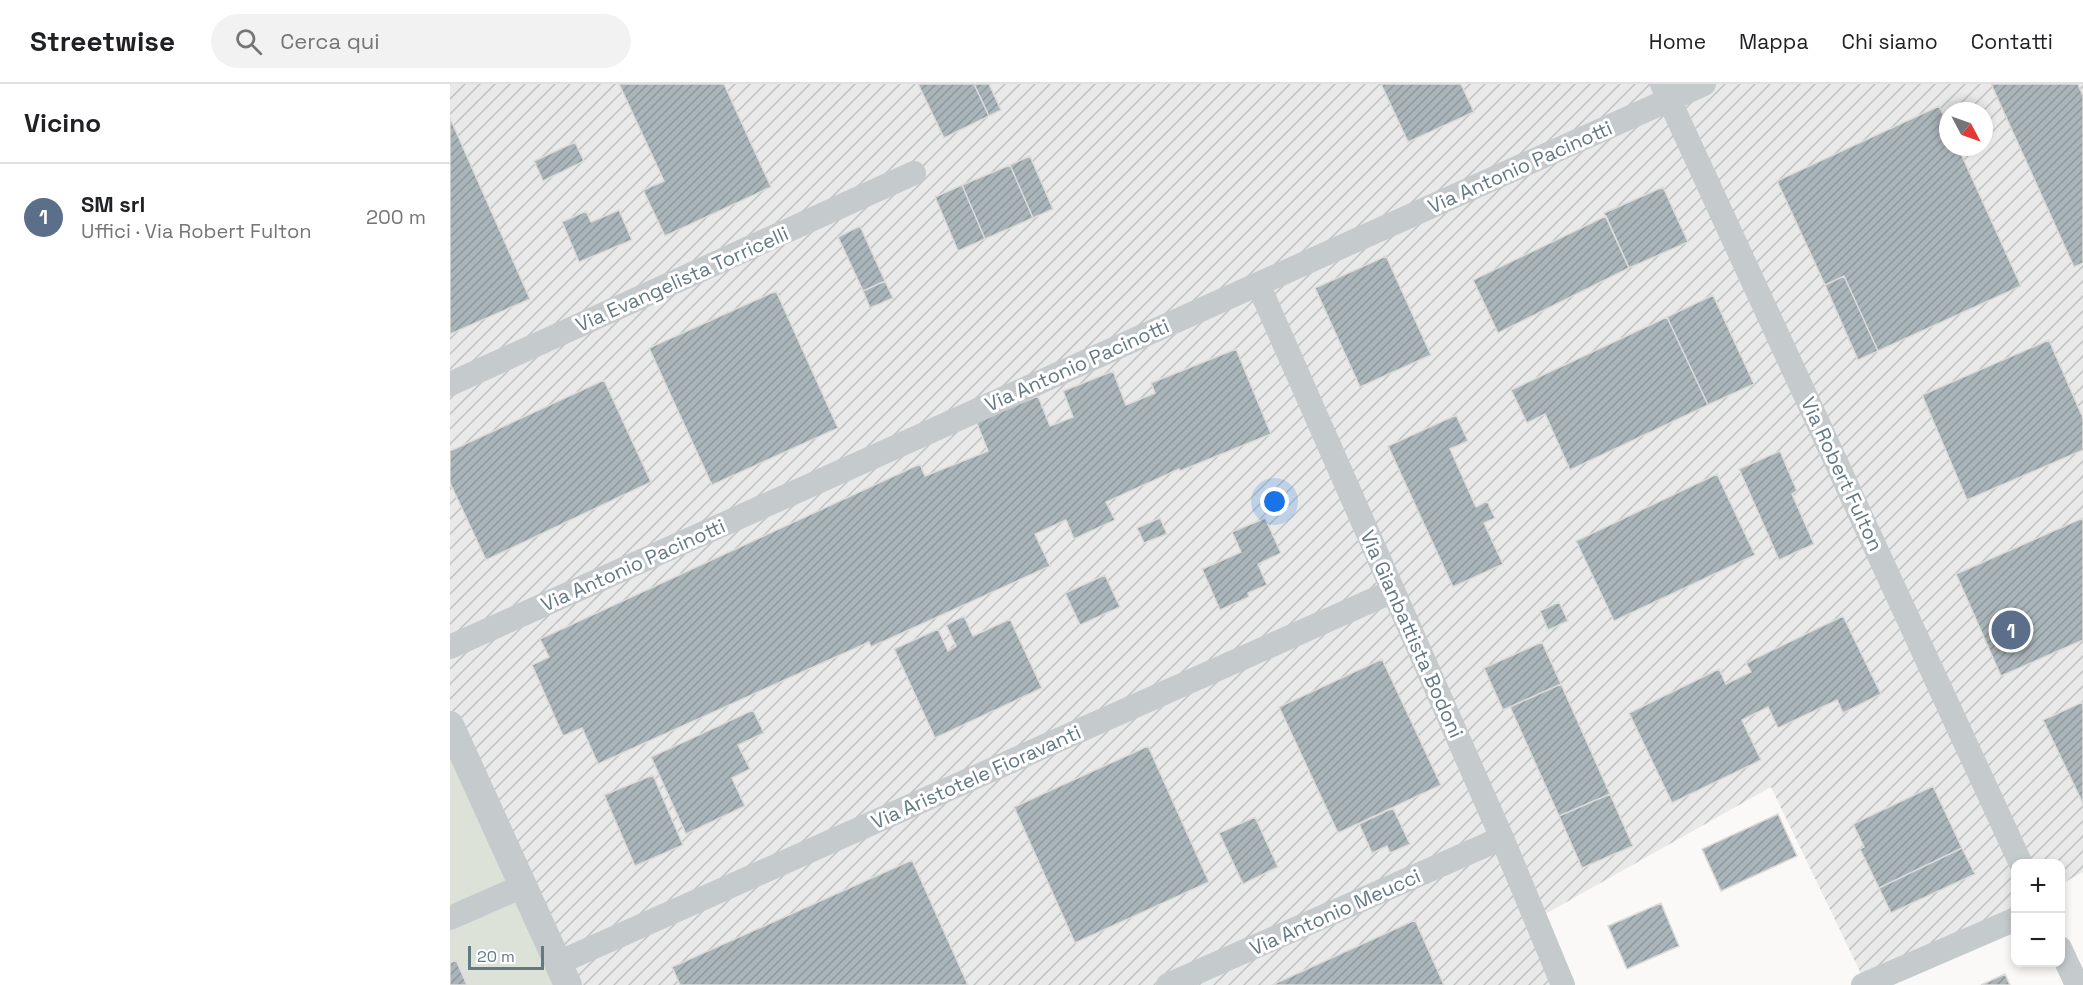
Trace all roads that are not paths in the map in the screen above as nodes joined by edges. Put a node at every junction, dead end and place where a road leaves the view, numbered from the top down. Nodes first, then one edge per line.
1 (1704, 84) edge
2 (1666, 92) edge
3 (914, 173) dead end
4 (1258, 284) junction
5 (450, 384) edge
6 (1393, 591) junction
7 (450, 647) edge
8 (450, 725) edge
9 (1502, 838) junction
10 (2019, 859) edge
11 (523, 886) junction
12 (450, 918) edge
13 (2011, 921) edge
14 (2065, 957) edge
15 (563, 974) edge
16 (1168, 985) edge
17 (1563, 985) edge
18 (1863, 985) edge
19 (2078, 985) edge

1 - 2 street, Via Antonio Pacinotti
2 - 4 street, Via Antonio Pacinotti
2 - 10 street, Via Robert Fulton
3 - 5 street, Via Evangelista Torricelli
4 - 6 street, Via Gianbattista Bodoni
4 - 7 street, Via Antonio Pacinotti
6 - 9 street, Via Gianbattista Bodoni
6 - 15 street, Via Aristotele Fioravanti
8 - 11 street
9 - 16 street, Via Antonio Meucci
9 - 17 street, Via Gianbattista Bodoni
11 - 12 street
11 - 15 street
13 - 18 street
14 - 19 street

